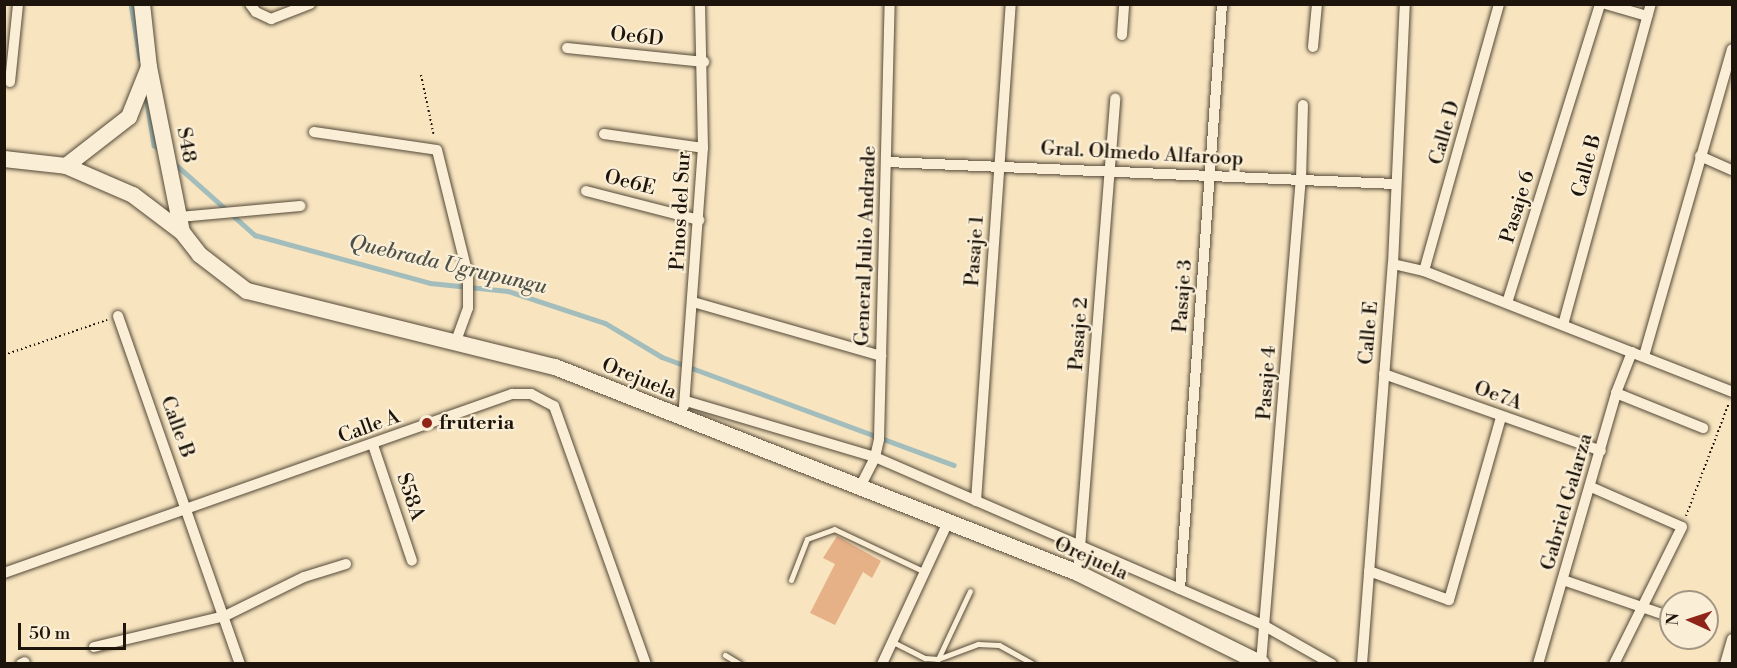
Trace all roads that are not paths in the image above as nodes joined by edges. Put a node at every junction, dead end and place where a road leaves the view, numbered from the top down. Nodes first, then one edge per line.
1 (18, 4) edge
2 (142, 4) edge
3 (250, 4) edge
4 (310, 4) edge
5 (700, 4) edge
6 (890, 4) edge
7 (1011, 4) edge
8 (1124, 4) edge
9 (1222, 4) edge
10 (1317, 4) edge
11 (1406, 4) edge
12 (1498, 4) edge
13 (1600, 4) edge
14 (1605, 4) edge
15 (1650, 4) edge
16 (1647, 16) junction
17 (1122, 35) dead end
18 (1314, 47) dead end
19 (567, 48) dead end
20 (1732, 49) edge
21 (704, 62) junction
22 (149, 67) junction
23 (10, 82) dead end
24 (1115, 98) dead end
25 (1303, 105) dead end
26 (314, 132) dead end
27 (604, 134) dead end
28 (703, 148) junction
29 (1700, 156) junction
30 (4, 159) edge
31 (887, 162) junction
32 (999, 164) junction
33 (66, 166) junction
34 (1109, 170) junction
35 (1732, 170) edge
36 (1209, 177) junction
37 (1300, 180) junction
38 (1395, 184) junction
39 (586, 190) dead end
40 (301, 206) dead end
41 (699, 220) junction
42 (180, 224) junction
43 (1393, 264) junction
44 (1424, 271) junction
45 (693, 302) junction
46 (1507, 303) junction
47 (118, 316) road end
48 (1563, 325) junction
49 (456, 341) junction
50 (1632, 352) junction
51 (881, 356) junction
52 (1644, 356) junction
53 (1384, 374) junction
54 (1732, 392) edge
55 (1616, 393) junction
56 (686, 401) junction
57 (1501, 417) junction
58 (680, 418) junction
59 (1703, 428) dead end
60 (373, 444) junction
61 (1601, 451) junction
62 (875, 457) junction
63 (861, 485) junction
64 (1591, 487) junction
65 (976, 501) junction
66 (188, 510) junction
67 (947, 524) junction
68 (1081, 548) junction
69 (412, 561) dead end
70 (346, 564) dead end
71 (923, 571) junction
72 (1369, 571) junction
73 (4, 573) edge
74 (1078, 573) junction
75 (791, 579) dead end
76 (1563, 580) junction
77 (1180, 589) junction
78 (970, 591) dead end
79 (1641, 609) junction
80 (1659, 614) edge
81 (225, 615) junction
82 (1265, 626) junction
83 (1732, 639) edge
84 (893, 642) junction
85 (94, 647) dead end
86 (725, 655) dead end
87 (938, 659) junction
88 (240, 663) edge
89 (646, 663) edge
90 (740, 663) edge
91 (882, 663) edge
92 (1033, 663) edge
93 (1262, 663) edge
94 (1332, 663) edge
95 (1362, 663) edge
96 (1538, 663) edge
97 (1614, 663) edge
98 (1725, 663) edge

1 - 23 street
2 - 22 street, S48
3 - 4 street
5 - 21 street, Pinos del Sur
6 - 31 street, General Julio Andrade
7 - 32 street, Pasaje 1
8 - 17 street
9 - 36 street, Pasaje 3
10 - 18 street
11 - 38 street, Calle E
12 - 44 street, Calle D
13 - 46 street, Pasaje 6
14 - 16 street
15 - 16 street, Calle B
16 - 48 street, Calle B
19 - 21 street, Oe6D
20 - 29 street
21 - 28 street, Pinos del Sur
22 - 33 street
22 - 42 street, S48
24 - 34 street, Pasaje 2
25 - 37 street, Pasaje 4
26 - 49 street
27 - 28 street
28 - 41 street, Pinos del Sur
29 - 35 street
29 - 52 street
30 - 33 street, Orejuela
31 - 32 street, Gral. Olmedo Alfaroop
31 - 51 street, General Julio Andrade
32 - 34 street, Gral. Olmedo Alfaroop
32 - 65 street, Pasaje 1
33 - 42 street, Orejuela
34 - 36 street, Gral. Olmedo Alfaroop
34 - 68 street, Pasaje 2
36 - 37 street, Gral. Olmedo Alfaroop
36 - 77 street, Pasaje 3
37 - 38 street, Gral. Olmedo Alfaroop
37 - 82 street, Pasaje 4
38 - 43 street, Calle E
39 - 41 street, Oe6E
40 - 42 street
41 - 45 street, Pinos del Sur
42 - 49 street, Orejuela
43 - 44 street
43 - 53 street, Calle E
44 - 46 street
45 - 51 street
45 - 56 street, Pinos del Sur
46 - 48 street
47 - 66 street, Calle B
48 - 50 street
49 - 58 street, Orejuela
50 - 52 street
50 - 55 street, Gabriel Galarza
51 - 62 street, General Julio Andrade
52 - 54 street
53 - 57 street, Oe7A
53 - 72 street, Calle E
55 - 59 street
55 - 61 street, Gabriel Galarza
56 - 58 street, Pinos del Sur
56 - 62 street
57 - 61 street, Oe7A
57 - 72 street
58 - 63 street, Orejuela
60 - 66 street, Calle A
60 - 69 street, S58A
60 - 89 street, Calle A
61 - 64 street, Gabriel Galarza
62 - 63 street, General Julio Andrade
62 - 65 street
63 - 67 street, Orejuela
64 - 76 street, Gabriel Galarza
64 - 79 street
65 - 68 street
66 - 73 street, Calle A
66 - 81 street, Calle B
67 - 71 street
67 - 74 street, Orejuela
68 - 74 street, Pasaje 2
68 - 77 street
70 - 81 street
71 - 75 lane
71 - 84 street
72 - 95 street, Calle E
74 - 93 street, Orejuela
76 - 79 street
76 - 96 street, Gabriel Galarza
77 - 82 street
78 - 87 lane
79 - 80 street
79 - 97 street
81 - 85 street
81 - 88 street, Calle B
82 - 93 street, Pasaje 4
82 - 94 street
83 - 98 street
84 - 87 lane
84 - 91 street
86 - 90 lane
87 - 92 lane

